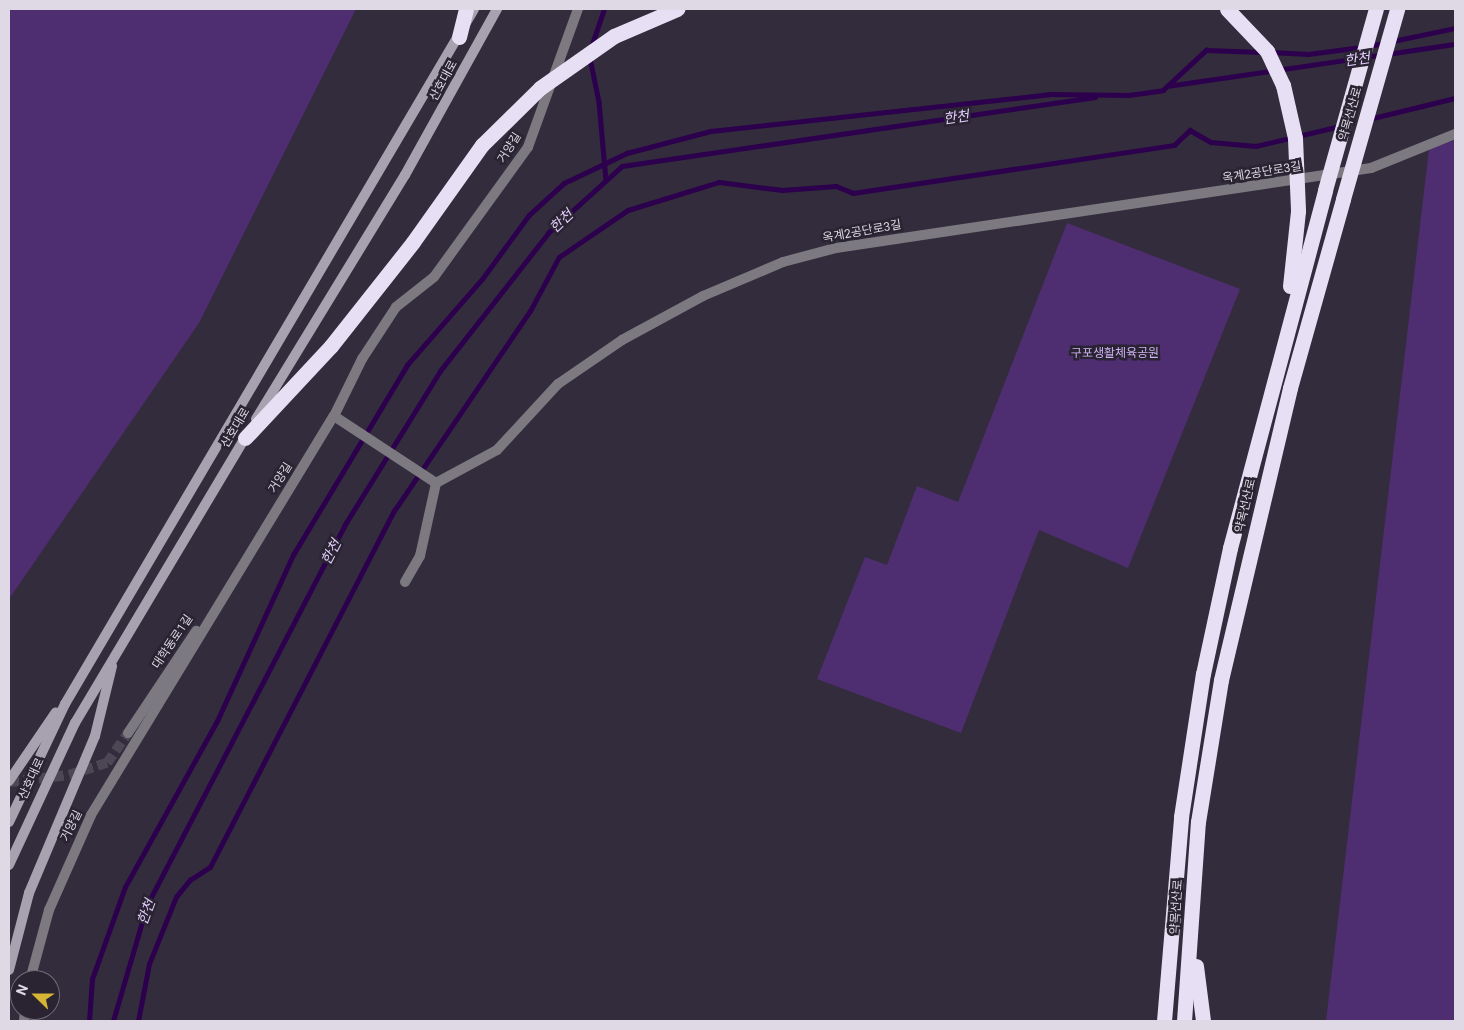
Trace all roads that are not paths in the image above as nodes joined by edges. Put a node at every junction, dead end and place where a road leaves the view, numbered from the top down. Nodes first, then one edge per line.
1 (466, 9) edge
2 (474, 9) edge
3 (497, 9) edge
4 (578, 9) edge
5 (677, 9) edge
6 (1227, 9) edge
7 (1376, 9) edge
8 (1397, 9) edge
9 (459, 37) junction
10 (1455, 134) edge
11 (334, 416) junction
12 (1262, 424) junction
13 (245, 438) junction
14 (433, 481) junction
15 (241, 566) junction
16 (405, 582) dead end
17 (114, 655) junction
18 (78, 683) junction
19 (128, 733) tunnel mouth
20 (1208, 756) junction
21 (9, 781) edge
22 (9, 822) edge
23 (9, 865) edge
24 (9, 970) edge
25 (33, 970) edge
26 (1164, 1021) edge
27 (1184, 1021) edge
28 (1203, 1021) edge

1 - 9 highway
2 - 9 street, 산호대로
3 - 13 street, 산호대로
4 - 11 street, 거양길
5 - 13 highway, bridge
6 - 12 highway, bridge
7 - 12 highway, 약목선산로, bridge
8 - 20 highway, 약목선산로, bridge
9 - 18 street, 산호대로
10 - 14 street, 옥계2공단로3길
11 - 14 street
11 - 15 street, 거양길
12 - 26 highway, 약목선산로
13 - 17 street, 산호대로
14 - 16 street
15 - 19 street, 대학동로1길
15 - 25 street, 거양길
17 - 23 street, 산호대로
17 - 24 street
18 - 21 street
18 - 22 street, 산호대로
20 - 27 highway, 약목선산로
20 - 28 highway

